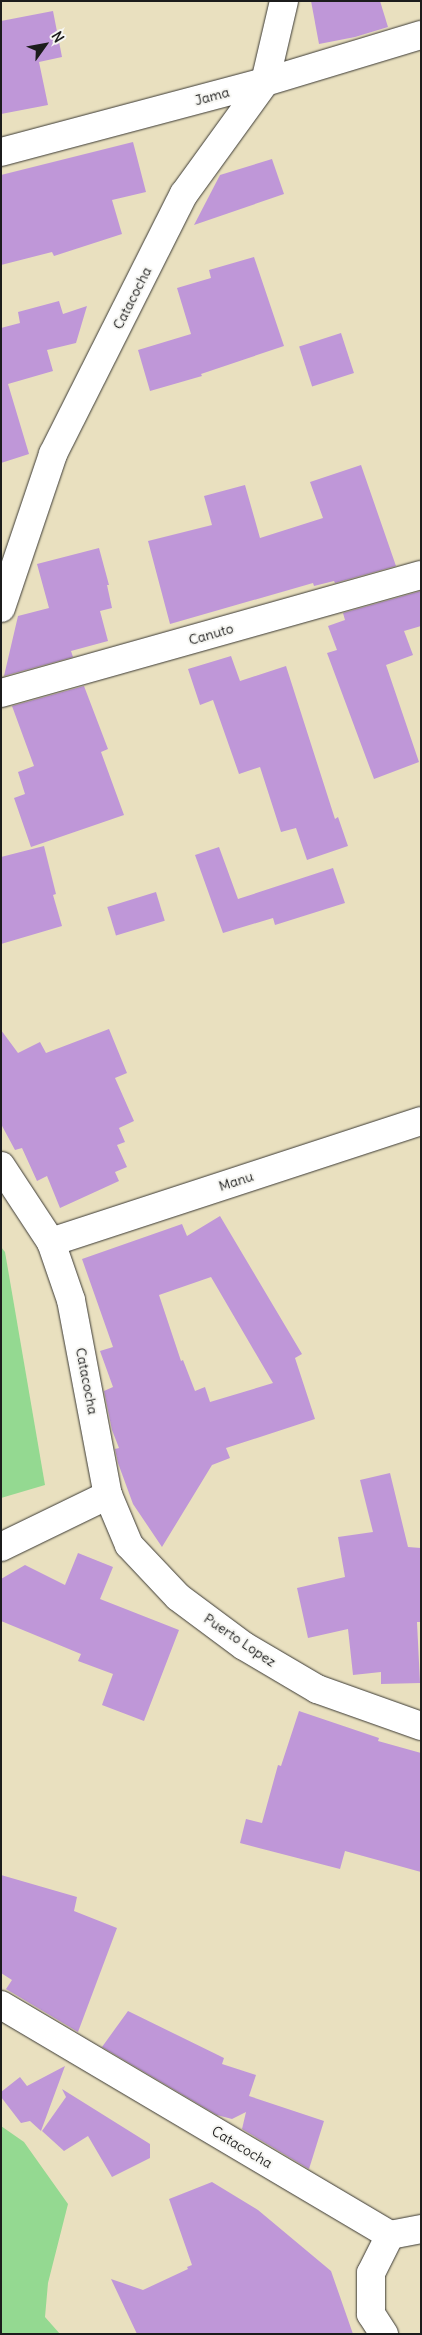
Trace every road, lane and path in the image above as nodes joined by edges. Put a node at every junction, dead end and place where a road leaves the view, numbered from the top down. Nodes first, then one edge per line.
1 (284, 1) edge
2 (421, 35) edge
3 (265, 82) junction
4 (1, 152) edge
5 (421, 575) edge
6 (1, 608) edge
7 (1, 693) edge
8 (421, 1121) edge
9 (1, 1166) edge
10 (51, 1242) junction
11 (108, 1495) junction
12 (1, 1547) edge
13 (421, 1726) edge
14 (1, 2005) edge
15 (421, 2229) edge
16 (390, 2234) junction
17 (384, 2334) edge

1 - 3 street, Catacocha
2 - 3 street, Jama
3 - 4 street, Jama
3 - 6 street, Catacocha
5 - 7 street, Canuto
8 - 10 street, Manu
9 - 10 street, Catacocha
10 - 11 street, Catacocha
11 - 12 street
11 - 13 street, Puerto Lopez
14 - 16 street, Catacocha
15 - 16 street
16 - 17 street

